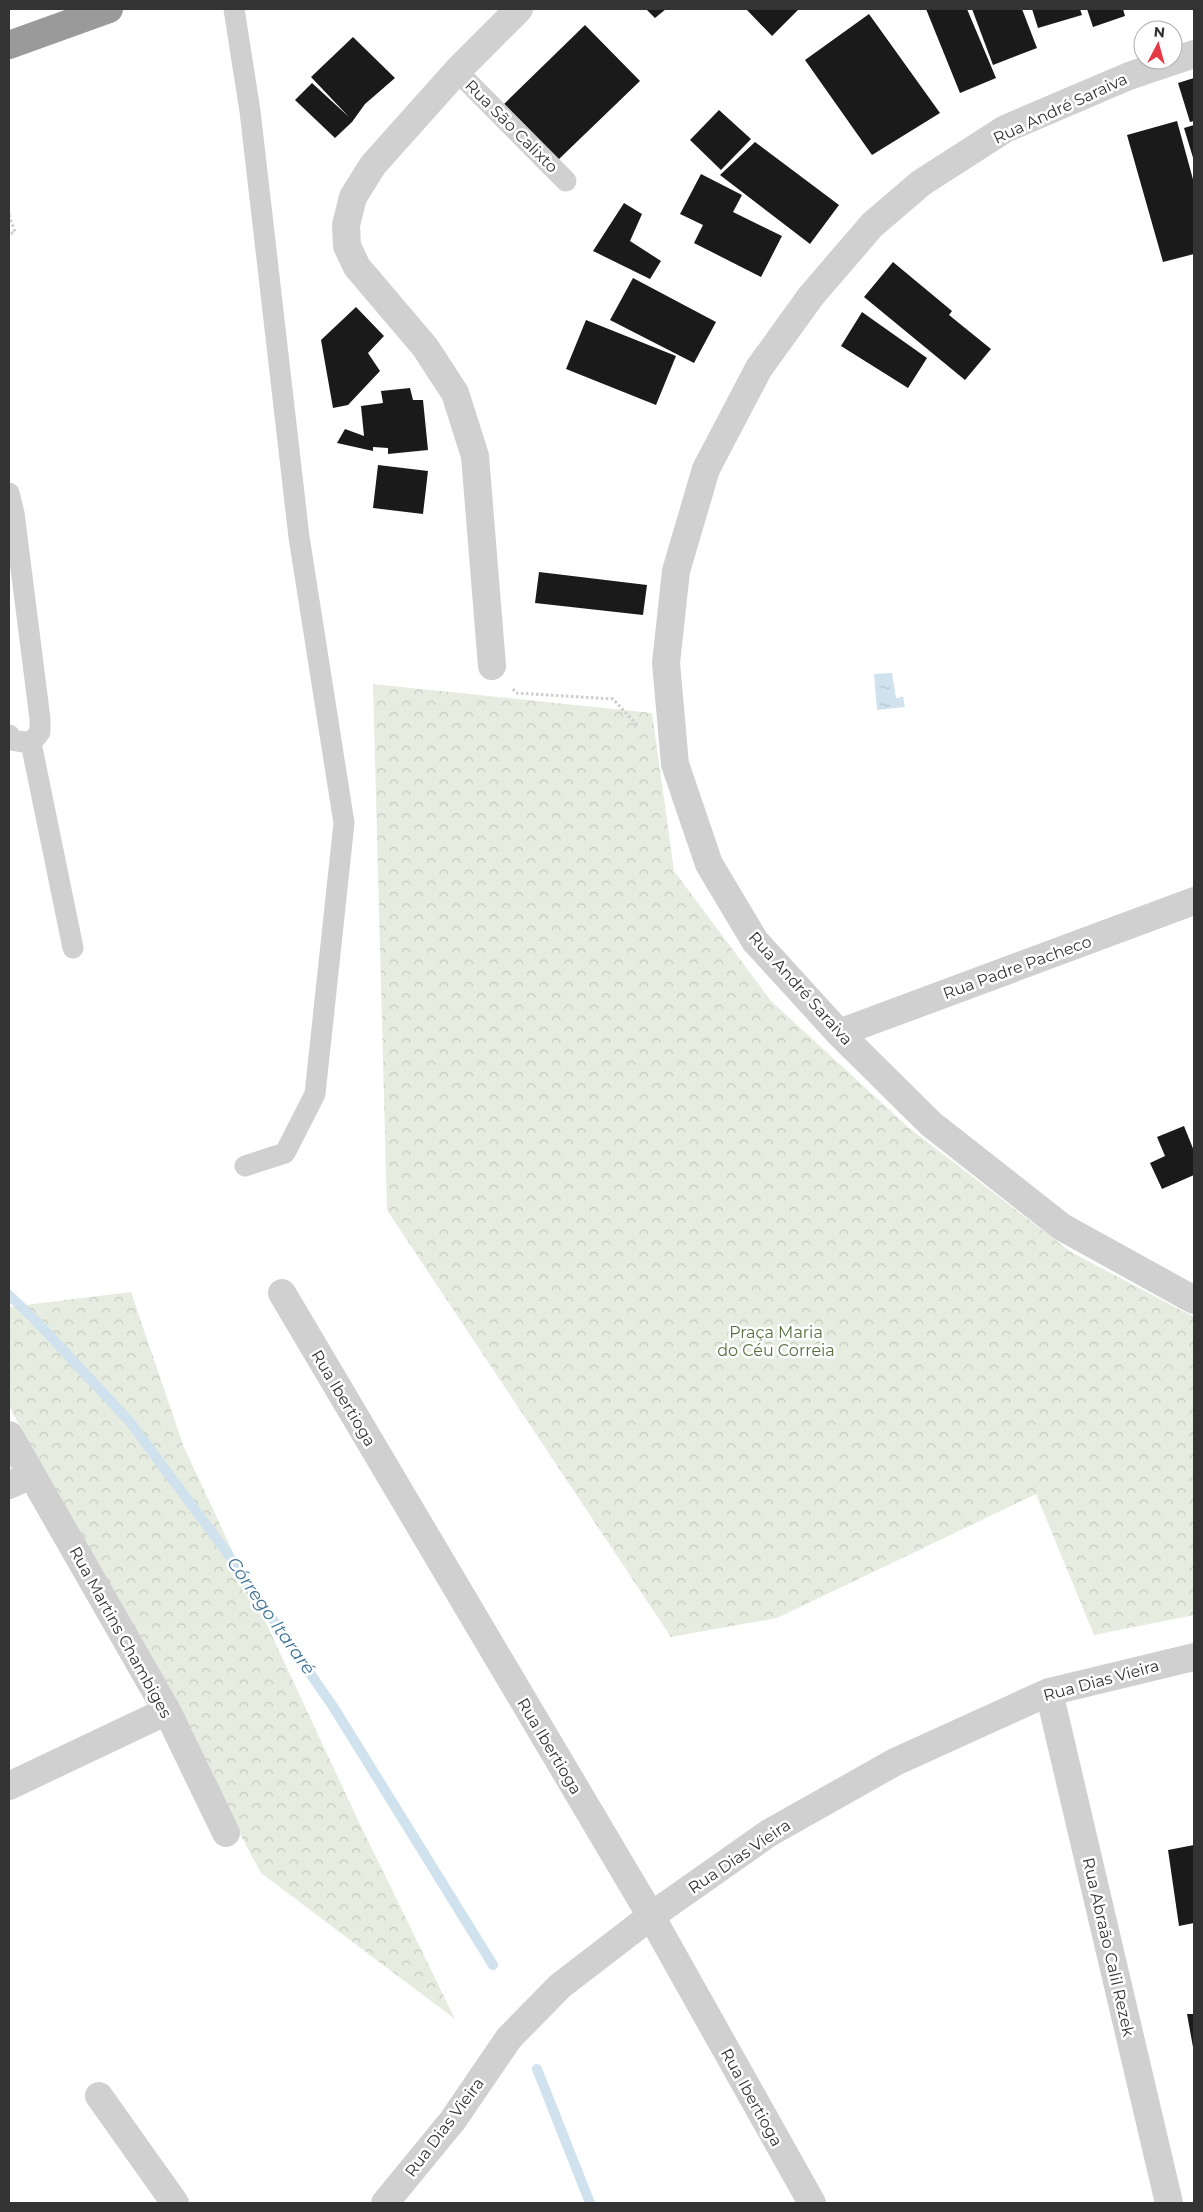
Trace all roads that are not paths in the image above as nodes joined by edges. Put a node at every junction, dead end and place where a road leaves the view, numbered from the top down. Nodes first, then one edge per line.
1 (109, 9) edge
2 (234, 9) edge
3 (519, 9) edge
4 (9, 45) edge
5 (1194, 54) edge
6 (457, 71) junction
7 (566, 181) dead end
8 (9, 493) edge
9 (492, 666) road end
10 (9, 735) edge
11 (30, 743) junction
12 (1194, 900) edge
13 (73, 948) dead end
14 (839, 1033) junction
15 (244, 1166) dead end
16 (282, 1293) dead end
17 (1194, 1300) edge
18 (9, 1435) edge
19 (20, 1480) edge
20 (1194, 1657) edge
21 (1049, 1692) junction
22 (167, 1711) junction
23 (9, 1786) edge
24 (226, 1834) dead end
25 (651, 1916) junction
26 (99, 2096) dead end
27 (176, 2203) edge
28 (385, 2203) edge
29 (812, 2203) edge
30 (1169, 2203) edge

1 - 4 highway
2 - 15 lane
3 - 6 street, Rua São Calixto
5 - 14 street, Rua André Saraiva
6 - 7 lane, Rua São Calixto
6 - 9 street, Rua São Calixto
8 - 11 lane
10 - 11 lane
11 - 13 lane
12 - 14 street, Rua Padre Pacheco
14 - 17 street, Rua André Saraiva
16 - 25 street, Rua Ibertioga
18 - 19 street, Rua Martins Chambiges
19 - 22 street, Rua Martins Chambiges
20 - 21 street, Rua Dias Vieira
21 - 25 street, Rua Dias Vieira
21 - 30 street, Rua Abraão Calil Rezek
22 - 23 street
22 - 24 street, Rua Martins Chambiges
25 - 28 street, Rua Dias Vieira
25 - 29 street, Rua Ibertioga
26 - 27 street

